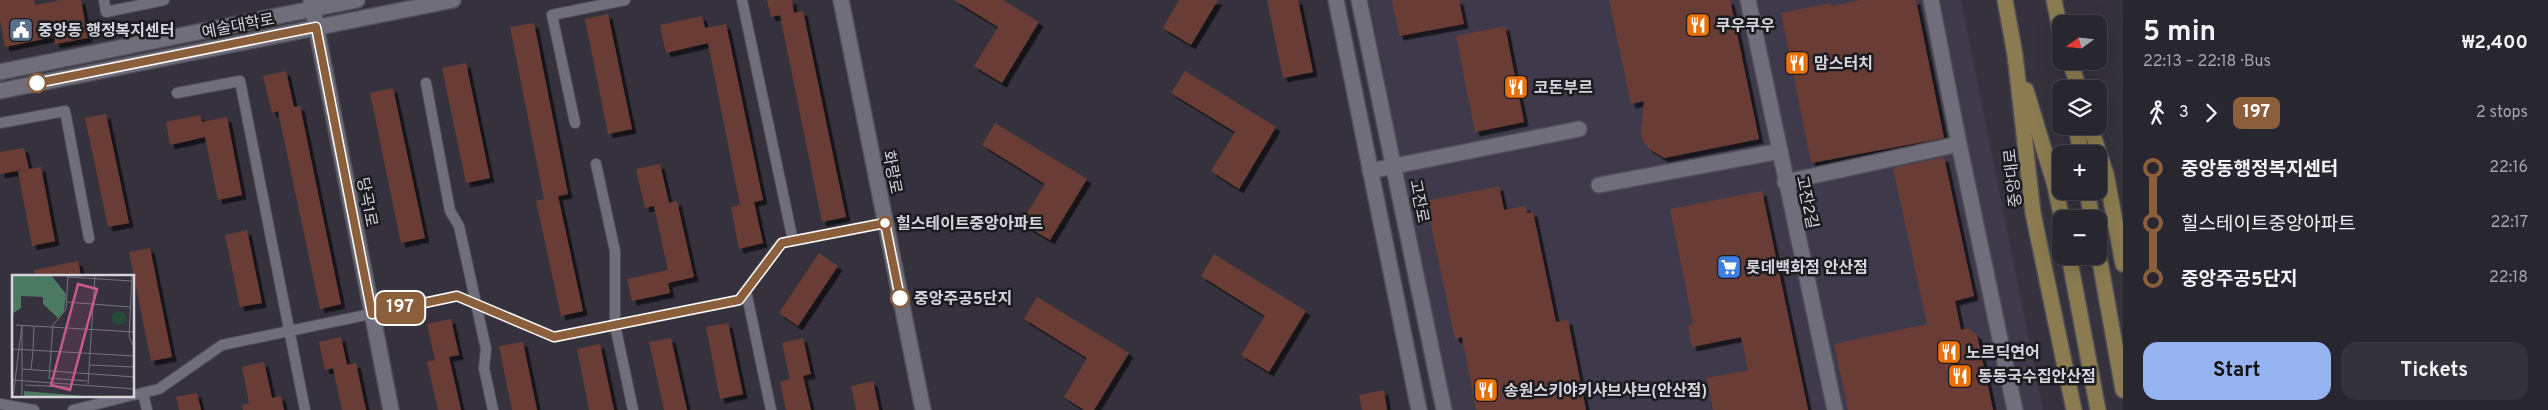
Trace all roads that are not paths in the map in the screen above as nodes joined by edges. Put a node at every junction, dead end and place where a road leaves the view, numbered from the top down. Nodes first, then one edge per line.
1 (104, 0) edge
2 (164, 0) edge
3 (357, 0) edge
4 (453, 0) edge
5 (625, 0) edge
6 (742, 0) edge
7 (841, 0) edge
8 (1336, 0) edge
9 (1359, 0) edge
10 (1748, 0) edge
11 (1931, 0) edge
12 (2004, 0) edge
13 (2054, 0) edge
14 (312, 4) edge
15 (2057, 15) edge
16 (316, 27) junction
17 (2015, 55) junction
18 (0, 72) edge
19 (426, 84) dead end
20 (0, 91) edge
21 (177, 93) dead end
22 (0, 123) edge
23 (574, 124) dead end
24 (1579, 130) dead end
25 (2093, 135) edge
26 (1959, 144) junction
27 (1780, 151) junction
28 (596, 164) dead end
29 (1395, 166) junction
30 (1370, 171) junction
31 (1785, 182) junction
32 (1599, 185) dead end
33 (2060, 210) edge
34 (885, 223) junction
35 (89, 238) dead end
36 (793, 241) junction
37 (2123, 264) edge
38 (2071, 265) edge
39 (2101, 265) edge
40 (746, 291) junction
41 (477, 304) junction
42 (372, 314) junction
43 (615, 325) junction
44 (290, 331) junction
45 (2123, 390) edge
46 (138, 394) edge
47 (121, 398) edge
48 (0, 404) edge
49 (2072, 409) edge
50 (34, 410) edge
51 (73, 410) edge
52 (146, 410) edge
53 (305, 410) edge
54 (391, 410) edge
55 (493, 410) edge
56 (634, 410) edge
57 (771, 410) edge
58 (923, 410) edge
59 (1419, 410) edge
60 (1444, 410) edge
61 (1836, 410) edge
62 (2015, 410) edge
63 (2098, 410) edge

1 - 2 lane
3 - 14 street, 예술대학로
4 - 16 street, 예술대학로
5 - 23 lane
6 - 36 lane
7 - 34 street, 화랑로
8 - 30 street
9 - 29 street, 고잔로
10 - 27 street, 고잔2길
11 - 26 street
12 - 17 main road, 중앙대로
13 - 15 main road
14 - 16 street, 당곡1로
14 - 18 street, 예술대학로
16 - 20 street, 예술대학로
16 - 42 street, 당곡1로
17 - 33 main road
17 - 49 main road, 중앙대로
19 - 41 lane
21 - 44 lane
22 - 35 lane
24 - 29 street
25 - 37 main road
26 - 31 street
26 - 62 street
27 - 31 street, 고잔2길
27 - 32 street
28 - 43 lane
29 - 30 street
29 - 60 street, 고잔로
30 - 59 street
31 - 61 street, 고잔2길
34 - 36 lane
34 - 58 street, 화랑로
36 - 40 lane
38 - 63 main road
39 - 45 main road
40 - 43 lane
40 - 57 lane
41 - 42 lane
41 - 43 lane
41 - 55 lane
42 - 44 lane
42 - 54 street, 당곡1로
43 - 56 lane
44 - 46 lane
44 - 53 lane
46 - 52 lane
47 - 51 lane
48 - 50 lane

